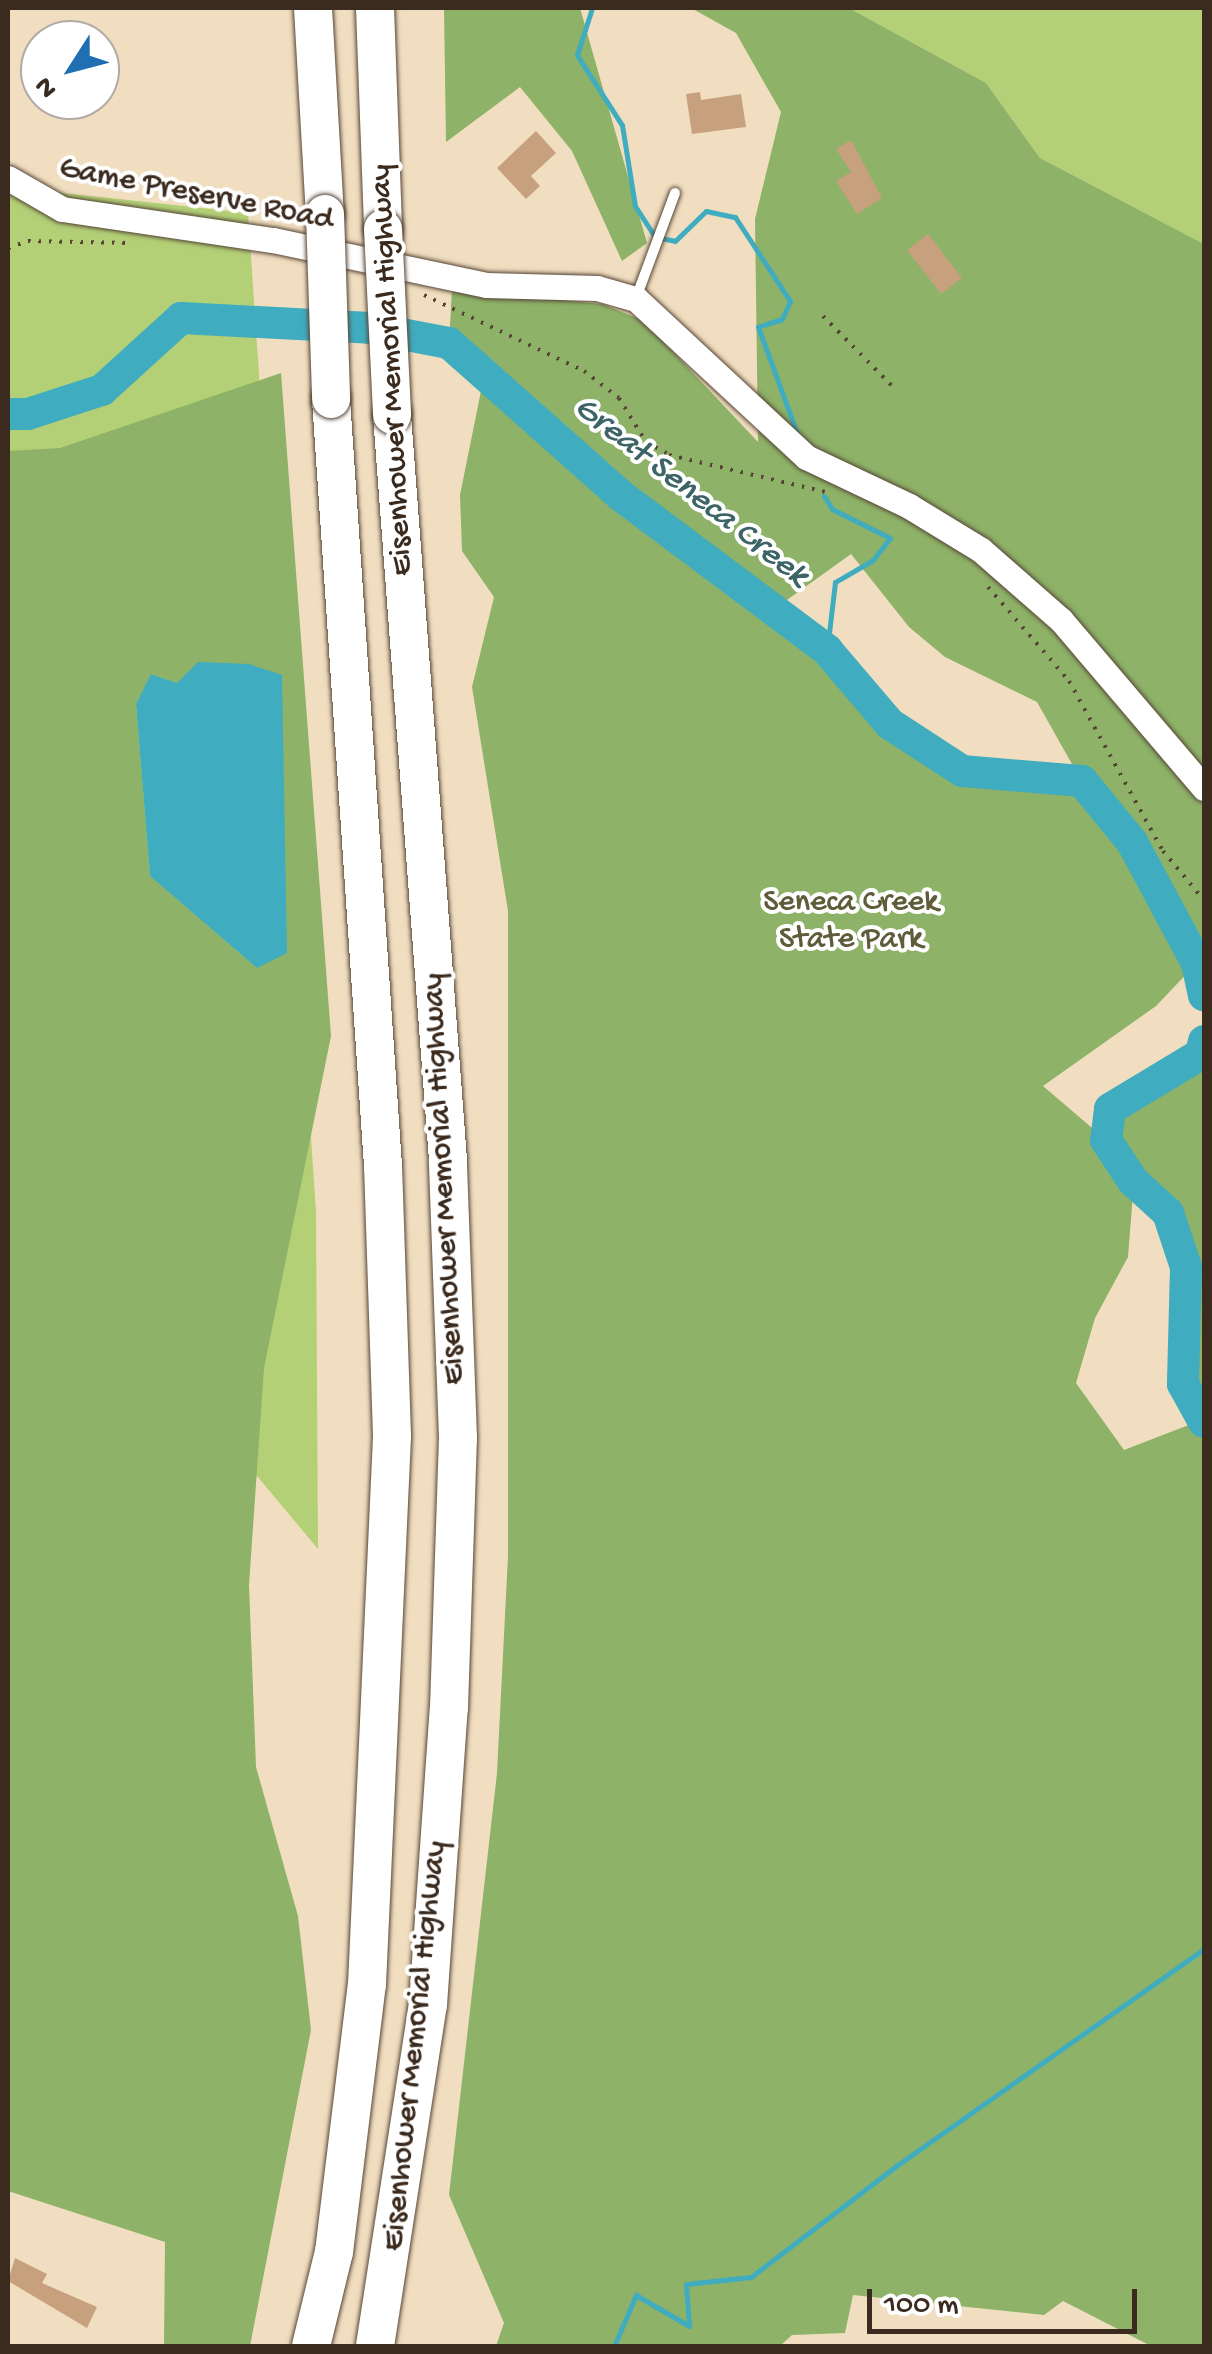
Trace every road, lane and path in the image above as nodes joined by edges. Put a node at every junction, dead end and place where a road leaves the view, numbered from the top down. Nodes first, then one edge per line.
1 (313, 8) edge
2 (375, 8) edge
3 (8, 178) edge
4 (675, 193) dead end
5 (134, 242) dead end
6 (8, 248) edge
7 (420, 293) dead end
8 (636, 299) junction
9 (823, 316) dead end
10 (892, 386) dead end
11 (838, 497) dead end
12 (975, 573) dead end
13 (1204, 788) edge
14 (1204, 900) edge
15 (311, 2346) edge
16 (376, 2346) edge

1 - 15 highway, bridge
2 - 16 highway, Eisenhower Memorial Highway, bridge
3 - 8 street, Game Preserve Road
4 - 8 lane
5 - 6 path
7 - 11 path
8 - 13 street, Game Preserve Road
9 - 10 path
12 - 14 path

